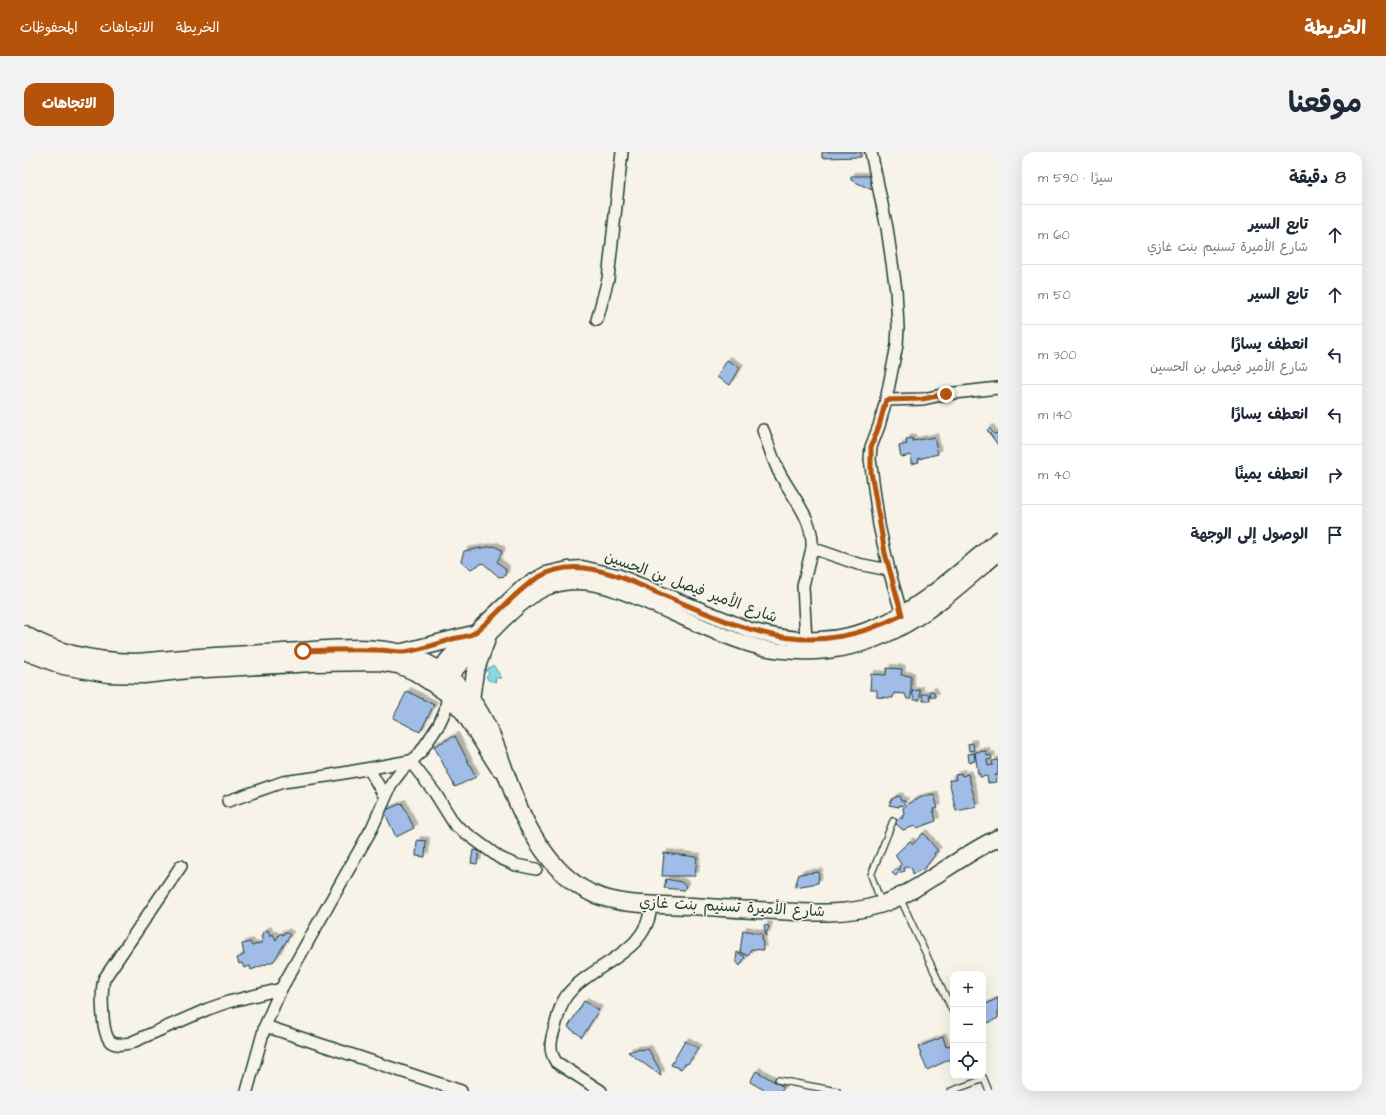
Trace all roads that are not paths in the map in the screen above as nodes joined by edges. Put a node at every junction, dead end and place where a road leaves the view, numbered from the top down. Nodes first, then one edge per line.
1 (622, 152) edge
2 (870, 152) edge
3 (597, 320) dead end
4 (998, 388) edge
5 (886, 400) junction
6 (763, 430) dead end
7 (998, 539) edge
8 (812, 548) junction
9 (998, 554) edge
10 (889, 570) junction
11 (902, 615) junction
12 (24, 634) edge
13 (480, 636) junction
14 (806, 640) junction
15 (24, 651) edge
16 (403, 652) junction
17 (439, 677) junction
18 (448, 694) junction
19 (471, 699) junction
20 (410, 761) junction
21 (369, 769) junction
22 (508, 781) junction
23 (385, 797) junction
24 (228, 800) dead end
25 (893, 821) dead end
26 (998, 838) edge
27 (182, 866) dead end
28 (536, 869) dead end
29 (900, 897) junction
30 (651, 904) junction
31 (882, 904) junction
32 (281, 989) junction
33 (951, 1007) edge
34 (265, 1026) junction
35 (978, 1079) edge
36 (984, 1079) edge
37 (778, 1080) dead end
38 (247, 1091) edge
39 (461, 1091) edge
40 (601, 1091) edge
41 (837, 1091) edge
42 (951, 1091) edge
43 (989, 1091) edge

1 - 3 street
2 - 5 street
4 - 5 street
5 - 10 street
6 - 8 street
7 - 11 street, شارع الأمير فيصل بن الحسين
8 - 10 street
8 - 14 street
9 - 13 street, شارع الأمير فيصل بن الحسين
10 - 11 street
11 - 14 street, شارع الأمير فيصل بن الحسين
12 - 16 main road, شارع الأميرة تسنيم بنت غازي
13 - 14 street, شارع الأمير فيصل بن الحسين
13 - 16 main road
13 - 17 street, شارع الأمير فيصل بن الحسين
13 - 19 main road
15 - 17 main road, شارع الأميرة تسنيم بنت غازي
16 - 17 main road, شارع الأميرة تسنيم بنت غازي
17 - 18 main road, شارع الأميرة تسنيم بنت غازي
17 - 19 main road, شارع الأميرة تسنيم بنت غازي
18 - 20 street
18 - 22 main road, شارع الأميرة تسنيم بنت غازي
19 - 22 main road, شارع الأميرة تسنيم بنت غازي
20 - 21 street
20 - 23 street
20 - 28 street
21 - 23 street
21 - 24 street
22 - 30 main road, شارع الأميرة تسنيم بنت غازي
23 - 32 street
25 - 31 lane
26 - 29 main road, شارع الأميرة تسنيم بنت غازي
27 - 32 street
29 - 31 main road, شارع الأميرة تسنيم بنت غازي
29 - 33 lane
30 - 31 main road, شارع الأميرة تسنيم بنت غازي
30 - 40 street
32 - 34 street
34 - 38 street
34 - 39 street
35 - 42 lane
36 - 43 lane
37 - 41 lane

